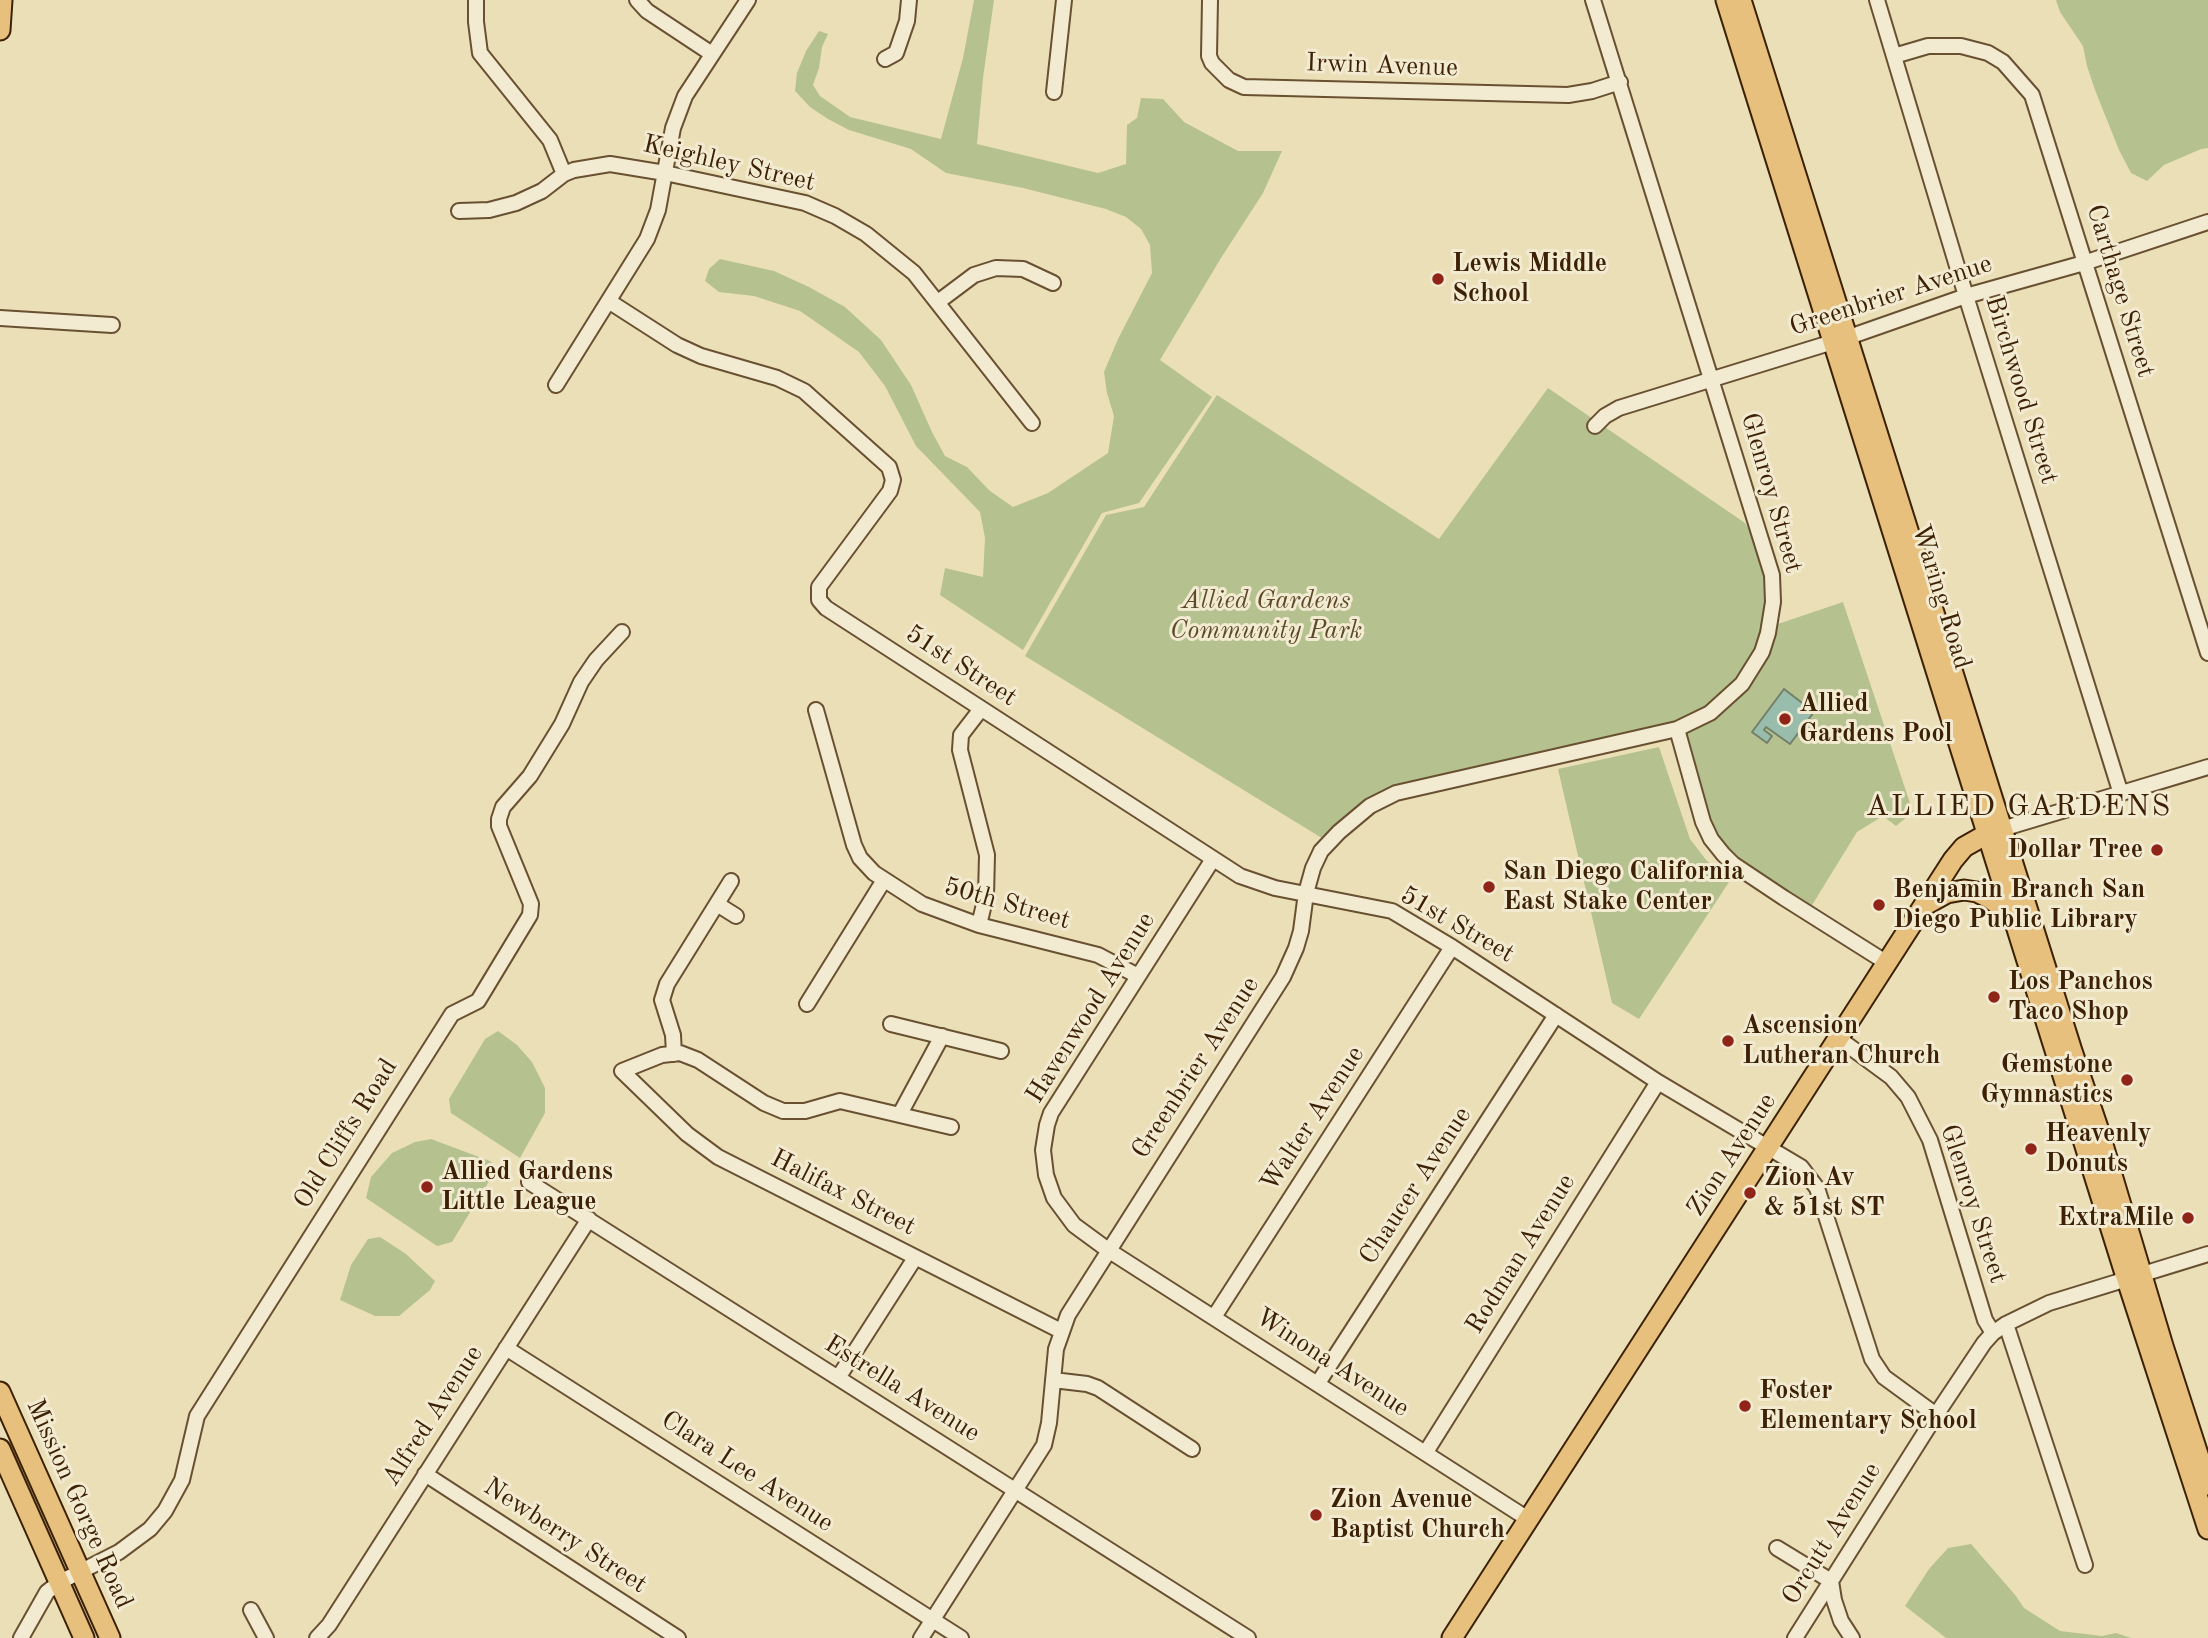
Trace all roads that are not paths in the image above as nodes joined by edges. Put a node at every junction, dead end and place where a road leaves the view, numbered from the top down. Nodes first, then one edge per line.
1 (2, 0) edge
2 (476, 0) edge
3 (637, 0) edge
4 (748, 0) edge
5 (909, 0) edge
6 (1064, 0) edge
7 (1210, 0) edge
8 (1593, 0) edge
9 (1726, 0) edge
10 (1741, 0) edge
11 (1877, 0) edge
12 (0, 30) edge
13 (712, 54) junction
14 (1895, 56) junction
15 (885, 59) dead end
16 (1620, 82) junction
17 (1054, 92) dead end
18 (665, 173) junction
19 (564, 174) junction
20 (460, 211) dead end
21 (2208, 222) edge
22 (2084, 262) junction
23 (1053, 283) dead end
24 (1966, 296) junction
25 (610, 302) junction
26 (938, 302) junction
27 (0, 318) edge
28 (112, 325) dead end
29 (1841, 339) junction
30 (1712, 379) junction
31 (556, 385) dead end
32 (1032, 423) dead end
33 (1595, 426) dead end
34 (622, 632) dead end
35 (2208, 653) edge
36 (981, 709) junction
37 (816, 710) dead end
38 (1676, 729) junction
39 (2208, 767) edge
40 (2121, 794) junction
41 (1995, 831) junction
42 (1213, 859) junction
43 (884, 880) junction
44 (732, 881) dead end
45 (1306, 893) junction
46 (717, 904) junction
47 (1924, 906) junction
48 (736, 916) dead end
49 (2013, 917) junction
50 (979, 925) junction
51 (1452, 947) junction
52 (1888, 963) junction
53 (1138, 976) junction
54 (807, 1004) dead end
55 (1556, 1015) junction
56 (891, 1024) dead end
57 (942, 1037) junction
58 (1838, 1038) junction
59 (1001, 1051) dead end
60 (674, 1054) junction
61 (1658, 1082) junction
62 (900, 1114) junction
63 (951, 1127) dead end
64 (1768, 1147) junction
65 (529, 1182) dead end
66 (589, 1219) junction
67 (1108, 1250) junction
68 (2208, 1254) edge
69 (915, 1258) junction
70 (2135, 1277) junction
71 (1214, 1317) junction
72 (2006, 1324) junction
73 (1061, 1331) junction
74 (1993, 1333) junction
75 (506, 1348) junction
76 (838, 1378) junction
77 (1053, 1380) junction
78 (1318, 1383) junction
79 (0, 1392) edge
80 (1936, 1415) junction
81 (0, 1449) edge
82 (1192, 1449) dead end
83 (1426, 1452) junction
84 (425, 1474) junction
85 (2208, 1485) edge
86 (1016, 1489) junction
87 (1528, 1519) junction
88 (2208, 1529) edge
89 (1777, 1548) dead end
90 (2085, 1565) dead end
91 (81, 1571) junction
92 (1831, 1581) junction
93 (60, 1582) junction
94 (251, 1610) dead end
95 (933, 1620) junction
96 (21, 1638) edge
97 (84, 1638) edge
98 (110, 1638) edge
99 (266, 1638) edge
100 (317, 1638) edge
101 (678, 1638) edge
102 (921, 1638) edge
103 (961, 1638) edge
104 (1248, 1638) edge
105 (1452, 1638) edge
106 (1795, 1638) edge
107 (1853, 1638) edge

1 - 12 main road
2 - 19 street
3 - 13 street
4 - 13 street
5 - 15 street
6 - 17 street
7 - 16 street, Irwin Avenue
8 - 16 street, Glenroy Street
9 - 29 main road, Waring Road
10 - 29 main road, Waring Road
11 - 14 street, Birchwood Street
13 - 18 street
14 - 22 street, Carthage Street
14 - 24 street, Birchwood Street
16 - 30 street, Glenroy Street
18 - 19 street, Keighley Street
18 - 25 street
18 - 26 street, Keighley Street
19 - 20 street, Keighley Street
21 - 22 street, Greenbrier Avenue
22 - 24 street, Greenbrier Avenue
22 - 35 street, Carthage Street
23 - 26 street
24 - 29 street, Greenbrier Avenue
24 - 40 street, Birchwood Street
25 - 31 street
25 - 36 street, 51st Street
26 - 32 street, Keighley Street
27 - 28 street
29 - 30 street, Greenbrier Avenue
29 - 41 main road, Waring Road
30 - 33 street, Greenbrier Avenue
30 - 38 street, Glenroy Street
34 - 91 street, Old Cliffs Road
36 - 42 street, 51st Street
36 - 50 street
37 - 43 street, 50th Street
38 - 45 street, Greenbrier Avenue
38 - 52 street
39 - 40 street, Zion Avenue
40 - 41 street, Zion Avenue
41 - 47 main road, Zion Avenue
41 - 49 main road, Waring Road
41 - 70 main road, Waring Road
42 - 45 street, 51st Street
42 - 53 street, Havenwood Avenue
43 - 50 street, 50th Street
43 - 54 street
44 - 46 street
45 - 51 street, 51st Street
45 - 67 street, Greenbrier Avenue
46 - 48 street
46 - 60 street
47 - 49 main road
47 - 52 main road, Zion Avenue
49 - 70 main road, Waring Road
50 - 53 street, 50th Street
51 - 55 street, 51st Street
51 - 71 street, Walter Avenue
52 - 58 main road, Zion Avenue
53 - 67 street, Havenwood Avenue
55 - 61 street, 51st Street
55 - 78 street, Chaucer Avenue
56 - 57 street
57 - 59 street
57 - 62 street
58 - 64 main road, Zion Avenue
58 - 74 street, Glenroy Street
60 - 62 street
60 - 69 street, Halifax Street
61 - 64 street, 51st Street
61 - 83 street, Rodman Avenue
62 - 63 street
64 - 80 street, 51st Street
64 - 87 main road, Zion Avenue
65 - 66 street, Estrella Avenue
66 - 75 street, Alfred Avenue
66 - 76 street, Estrella Avenue
67 - 71 street, Winona Avenue
67 - 73 street, Greenbrier Avenue
68 - 70 street, Orcutt Avenue
69 - 73 street, Halifax Street
69 - 76 street
70 - 72 street, Orcutt Avenue
70 - 85 main road, Waring Road
70 - 88 main road, Waring Road
71 - 78 street, Winona Avenue
72 - 74 street, Orcutt Avenue
72 - 90 street
73 - 77 street, Greenbrier Avenue
74 - 80 street, Orcutt Avenue
75 - 84 street, Alfred Avenue
75 - 95 street, Clara Lee Avenue
76 - 86 street, Estrella Avenue
77 - 82 street
77 - 86 street, Greenbrier Avenue
78 - 83 street, Winona Avenue
79 - 91 main road, Mission Gorge Road
80 - 92 street, Orcutt Avenue
81 - 93 main road, Mission Gorge Road
83 - 87 street, Winona Avenue
84 - 100 street, Alfred Avenue
84 - 101 street, Newberry Street
86 - 95 street, Greenbrier Avenue
86 - 104 street, Estrella Avenue
87 - 105 main road, Zion Avenue
89 - 92 street
91 - 93 street, Old Cliffs Road
91 - 98 main road, Mission Gorge Road
92 - 106 street, Orcutt Avenue
92 - 107 street
93 - 96 street, Old Cliffs Road
93 - 97 main road, Mission Gorge Road
94 - 99 street
95 - 102 street, Greenbrier Avenue
95 - 103 street, Clara Lee Avenue

